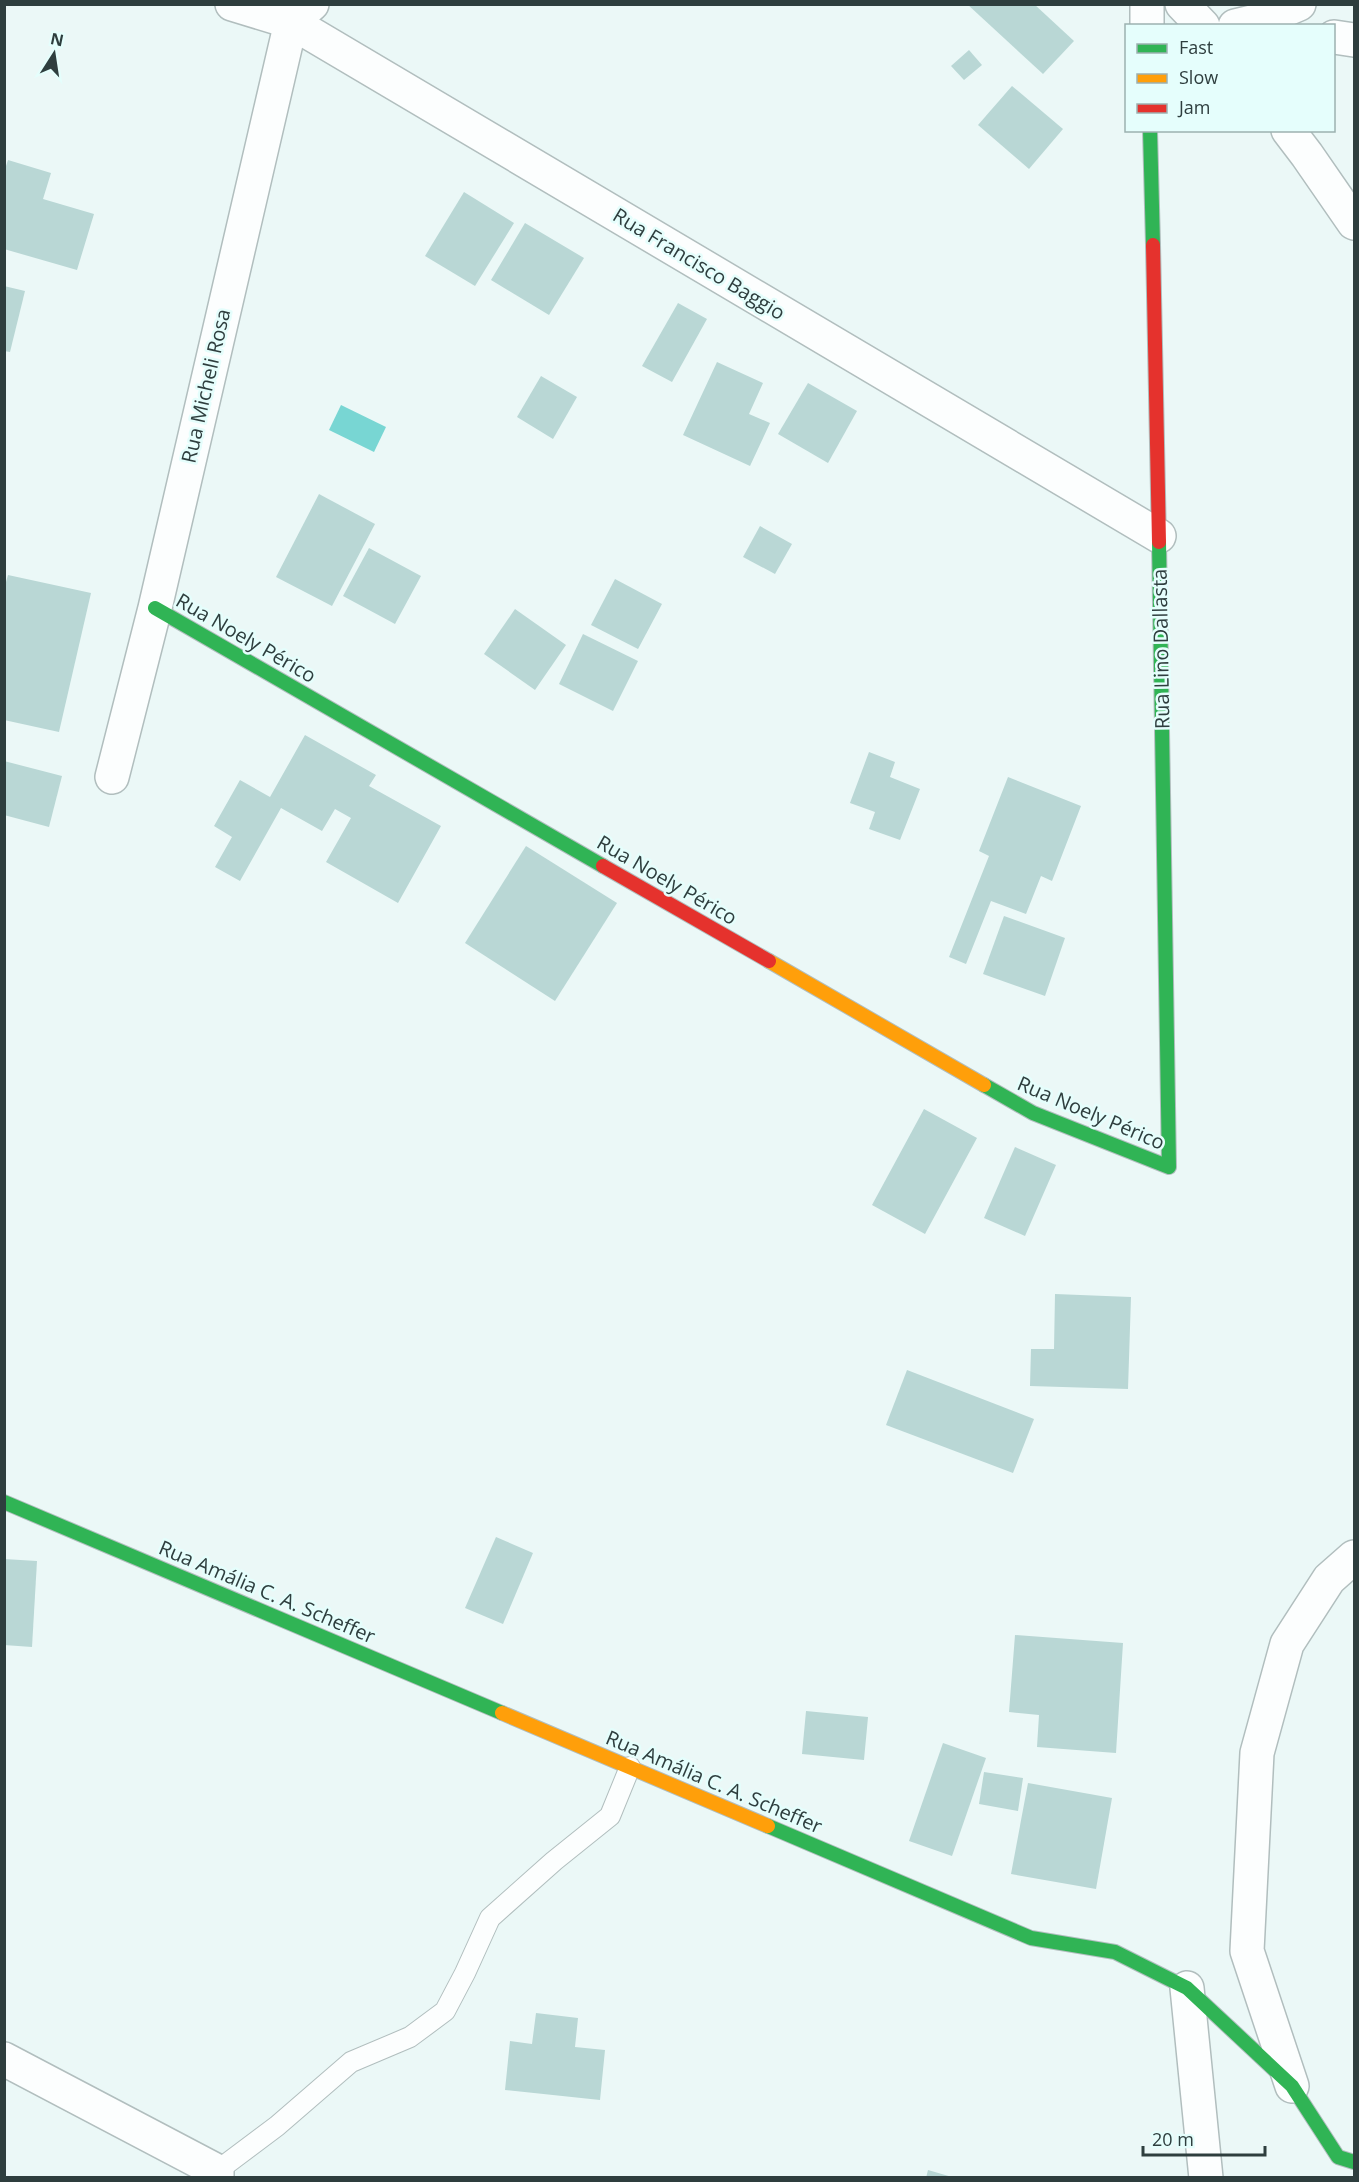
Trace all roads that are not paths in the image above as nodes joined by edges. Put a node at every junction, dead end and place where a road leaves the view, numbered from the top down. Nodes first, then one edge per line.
1 (232, 4) edge
2 (1147, 4) edge
3 (1182, 4) edge
4 (1299, 4) edge
5 (302, 13) edge
6 (1261, 23) edge
7 (1147, 24) edge
8 (1201, 24) edge
9 (1335, 37) edge
10 (1354, 40) edge
11 (1150, 132) edge
12 (1298, 143) edge
13 (1354, 183) edge
14 (1354, 223) edge
15 (1159, 536) junction
16 (155, 608) junction
17 (112, 777) dead end
18 (1169, 1167) joint
19 (4, 1502) edge
20 (1354, 1557) edge
21 (630, 1767) junction
22 (1187, 1988) junction
23 (4, 2059) edge
24 (1292, 2086) junction
25 (1354, 2162) edge
26 (217, 2174) edge
27 (1206, 2178) edge

1 - 5 street, Rua Francisco Baggio
2 - 7 street
3 - 8 street
4 - 6 street
5 - 15 street, Rua Francisco Baggio
5 - 16 street, Rua Micheli Rosa
9 - 10 street
11 - 15 street, Rua Lino Dallasta
12 - 13 street
12 - 14 street
15 - 18 street, Rua Lino Dallasta
16 - 17 street, Rua Micheli Rosa
16 - 18 street, Rua Noely Périco
19 - 21 street, Rua Amália C. A. Scheffer
20 - 24 street
21 - 22 street, Rua Amália C. A. Scheffer
21 - 26 lane
22 - 24 street, Rua Amália C. A. Scheffer
22 - 27 street
23 - 26 street
24 - 25 street, Rua Amália C. A. Scheffer

